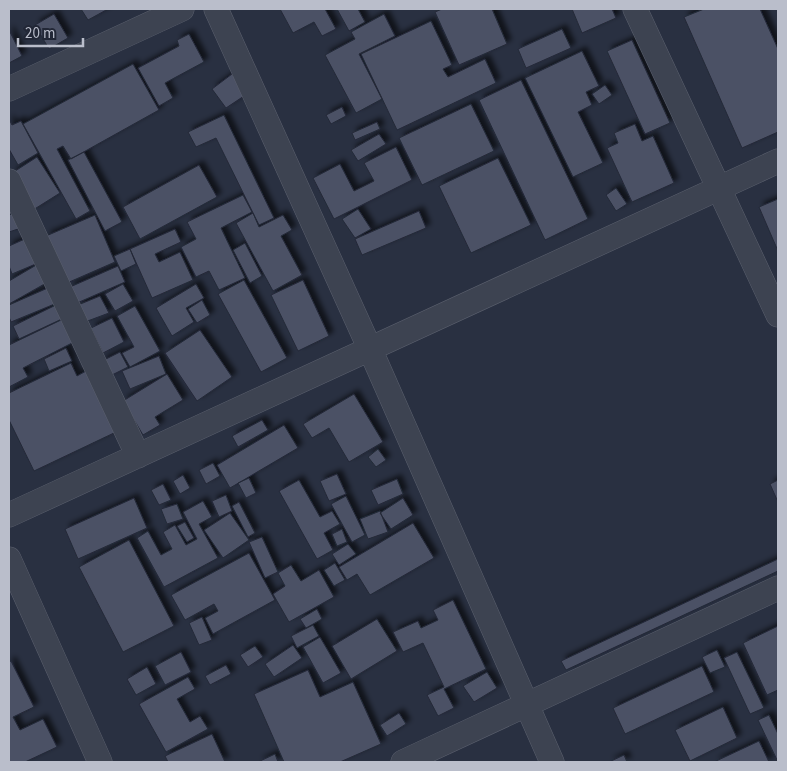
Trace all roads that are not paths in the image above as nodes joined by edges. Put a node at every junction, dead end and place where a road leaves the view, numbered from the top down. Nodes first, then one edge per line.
1 (182, 9) edge
2 (216, 9) edge
3 (635, 9) edge
4 (9, 89) edge
5 (778, 161) edge
6 (9, 181) edge
7 (719, 188) junction
8 (778, 315) edge
9 (370, 349) junction
10 (138, 456) junction
11 (9, 515) edge
12 (9, 559) edge
13 (778, 588) edge
14 (526, 705) junction
15 (100, 762) edge
16 (402, 762) edge
17 (552, 762) edge

1 - 4 street
2 - 9 street
3 - 7 street
5 - 7 street
6 - 10 street
7 - 8 street
7 - 9 street
9 - 10 street
9 - 14 street
10 - 11 street
12 - 15 street
13 - 14 street
14 - 16 street
14 - 17 street

